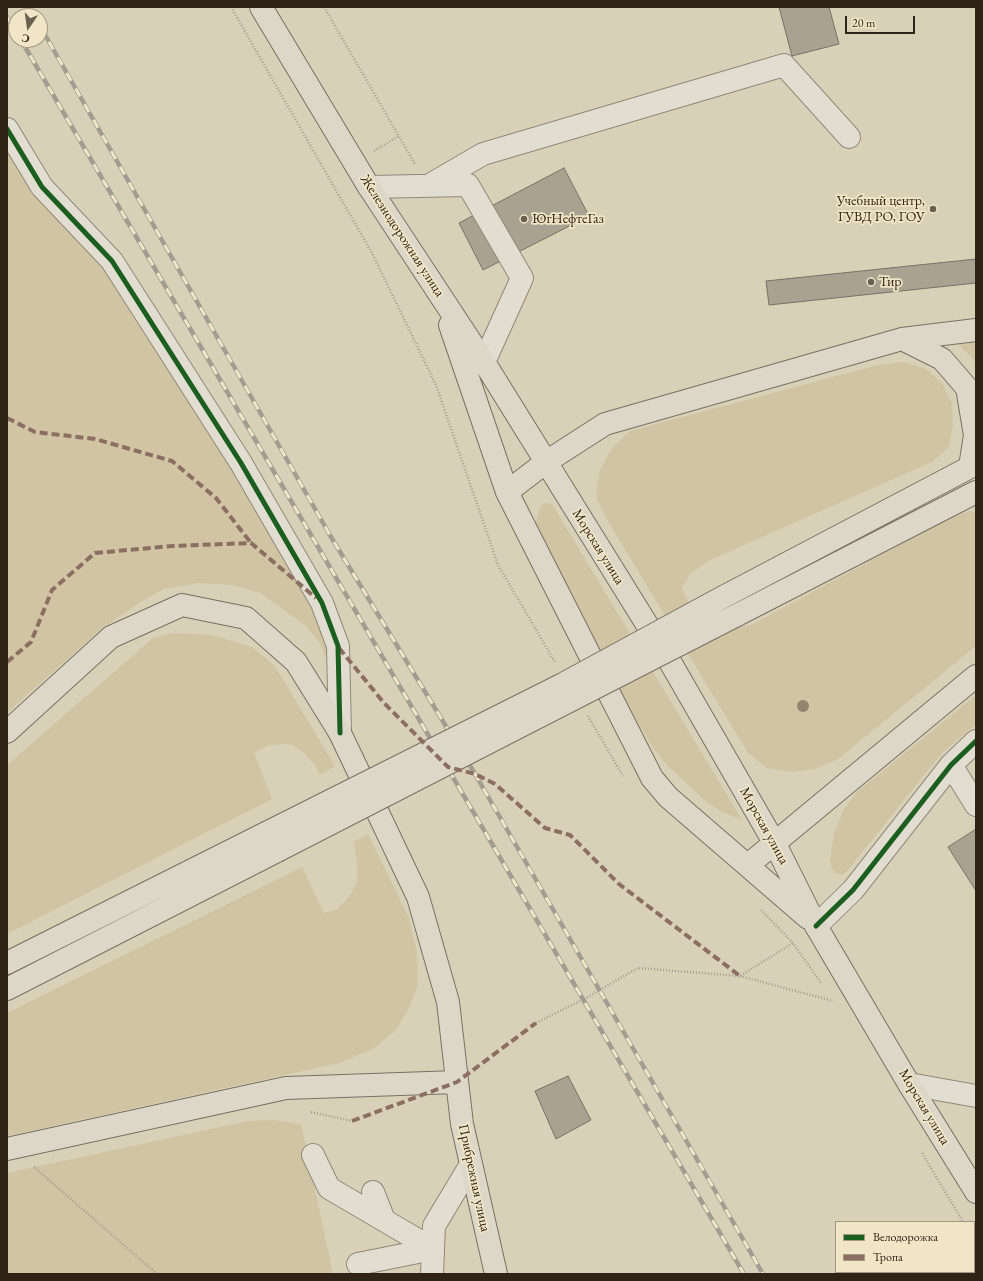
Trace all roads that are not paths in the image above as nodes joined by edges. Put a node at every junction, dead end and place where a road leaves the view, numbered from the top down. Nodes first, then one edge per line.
1 (261, 7) edge
2 (7, 129) edge
3 (849, 137) dead end
4 (428, 186) junction
5 (369, 187) junction
6 (440, 294) junction
7 (976, 330) edge
8 (902, 339) junction
9 (484, 362) junction
10 (546, 462) junction
11 (973, 465) edge
12 (507, 492) junction
13 (971, 496) edge
14 (976, 676) edge
15 (7, 732) edge
16 (340, 733) junction
17 (976, 741) edge
18 (951, 765) junction
19 (976, 805) edge
20 (271, 842) junction
21 (775, 844) junction
22 (748, 865) junction
23 (816, 926) junction
24 (7, 963) edge
25 (7, 989) edge
26 (457, 1082) junction
27 (909, 1084) junction
28 (976, 1096) edge
29 (7, 1149) edge
30 (313, 1155) dead end
31 (470, 1166) junction
32 (373, 1192) dead end
33 (976, 1192) edge
34 (384, 1220) junction
35 (433, 1249) junction
36 (358, 1264) dead end
37 (432, 1274) edge
38 (496, 1274) edge

1 - 5 main road, Железнодорожная улица
2 - 16 street
3 - 4 street
4 - 5 street
4 - 9 street
5 - 6 main road, Железнодорожная улица
6 - 9 main road, Железнодорожная улица
6 - 12 main road
7 - 8 main road
8 - 10 main road
8 - 11 main road
9 - 10 main road, Железнодорожная улица
10 - 12 main road
10 - 21 main road, Морская улица
11 - 20 main road, bridge
12 - 22 main road
13 - 20 main road, bridge
14 - 21 main road
15 - 16 main road, Прибрежная улица
16 - 26 main road, Прибрежная улица
17 - 18 street
18 - 19 street
18 - 23 street
20 - 24 main road
20 - 25 main road
21 - 22 main road
21 - 23 main road, Морская улица
22 - 23 main road
23 - 27 main road, Морская улица
26 - 29 main road
26 - 31 main road, Прибрежная улица
27 - 28 street
27 - 33 main road, Морская улица
30 - 34 street
31 - 35 street
31 - 38 main road, Прибрежная улица
32 - 34 street
34 - 35 street
35 - 36 street
35 - 37 street

